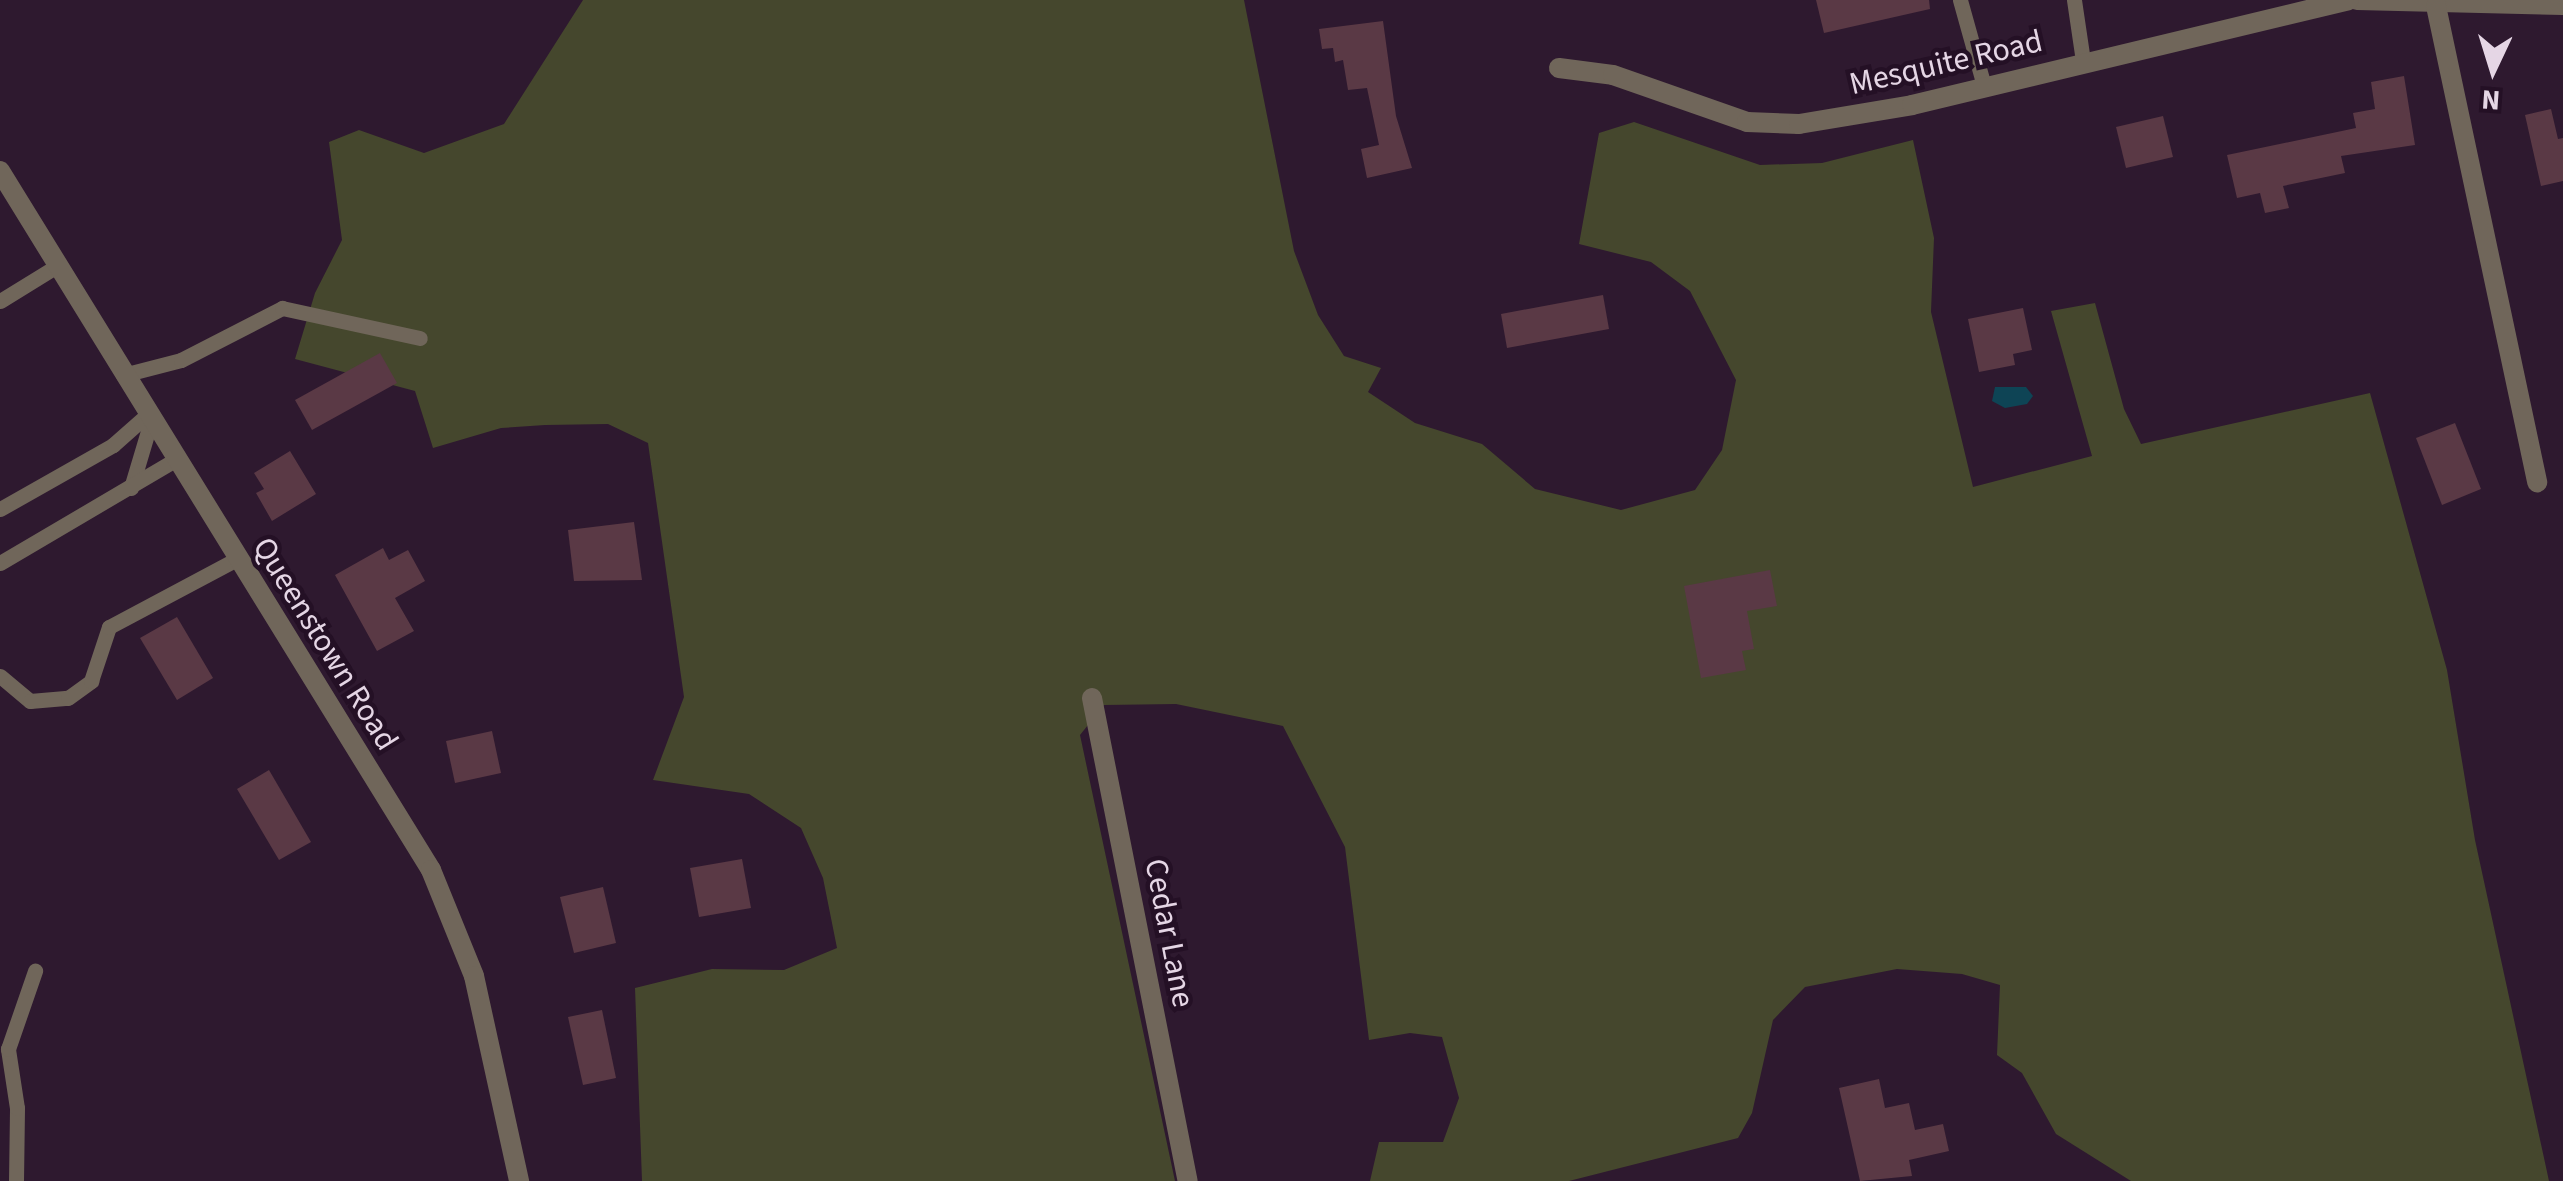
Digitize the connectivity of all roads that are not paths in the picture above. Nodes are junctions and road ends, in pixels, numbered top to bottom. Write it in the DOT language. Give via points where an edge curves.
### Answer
graph roads {
  1 [pos="1960,0"];
  2 [pos="2074,0"];
  3 [pos="2349,0"];
  4 [pos="2357,0"];
  5 [pos="2563,5"];
  6 [pos="2436,6"];
  7 [pos="2084,61"];
  8 [pos="1559,68"];
  9 [pos="1984,86"];
  10 [pos="0,172"];
  11 [pos="56,266"];
  12 [pos="0,300"];
  13 [pos="420,338"];
  14 [pos="123,375"];
  15 [pos="149,418"];
  16 [pos="175,460"];
  17 [pos="2538,482"];
  18 [pos="131,488"];
  19 [pos="0,509"];
  20 [pos="237,559"];
  21 [pos="0,563"];
  22 [pos="0,676"];
  23 [pos="1092,698"];
  24 [pos="35,972"];
  25 [pos="16,1181"];
  26 [pos="519,1181"];
  27 [pos="1188,1181"];
  1 -- 9 [label="lane"];
  2 -- 7 [label="lane"];
  3 -- 7 [label="street, Mesquite Road"];
  4 -- 6 [label="street"];
  5 -- 6 [label="street"];
  6 -- 17 [label="street"];
  7 -- 9 [label="street, Mesquite Road"];
  8 -- 9 [label="street, Mesquite Road" via="1613,75 1747,122 1799,124"];
  10 -- 11 [label="street, Queenstown Road"];
  11 -- 12 [label="lane"];
  11 -- 14 [label="street, Queenstown Road"];
  13 -- 14 [label="lane" via="282,308 181,360"];
  14 -- 15 [label="street, Queenstown Road"];
  15 -- 16 [label="street, Queenstown Road"];
  15 -- 18 [label="lane"];
  15 -- 19 [label="lane"];
  16 -- 18 [label="lane"];
  16 -- 20 [label="street, Queenstown Road"];
  18 -- 21 [label="lane"];
  20 -- 22 [label="lane" via="109,626 91,681 68,698 30,701"];
  20 -- 26 [label="street, Queenstown Road" via="454,917 487,1023"];
  23 -- 27 [label="street, Cedar Lane"];
  24 -- 25 [label="lane" via="8,1049"];
}
